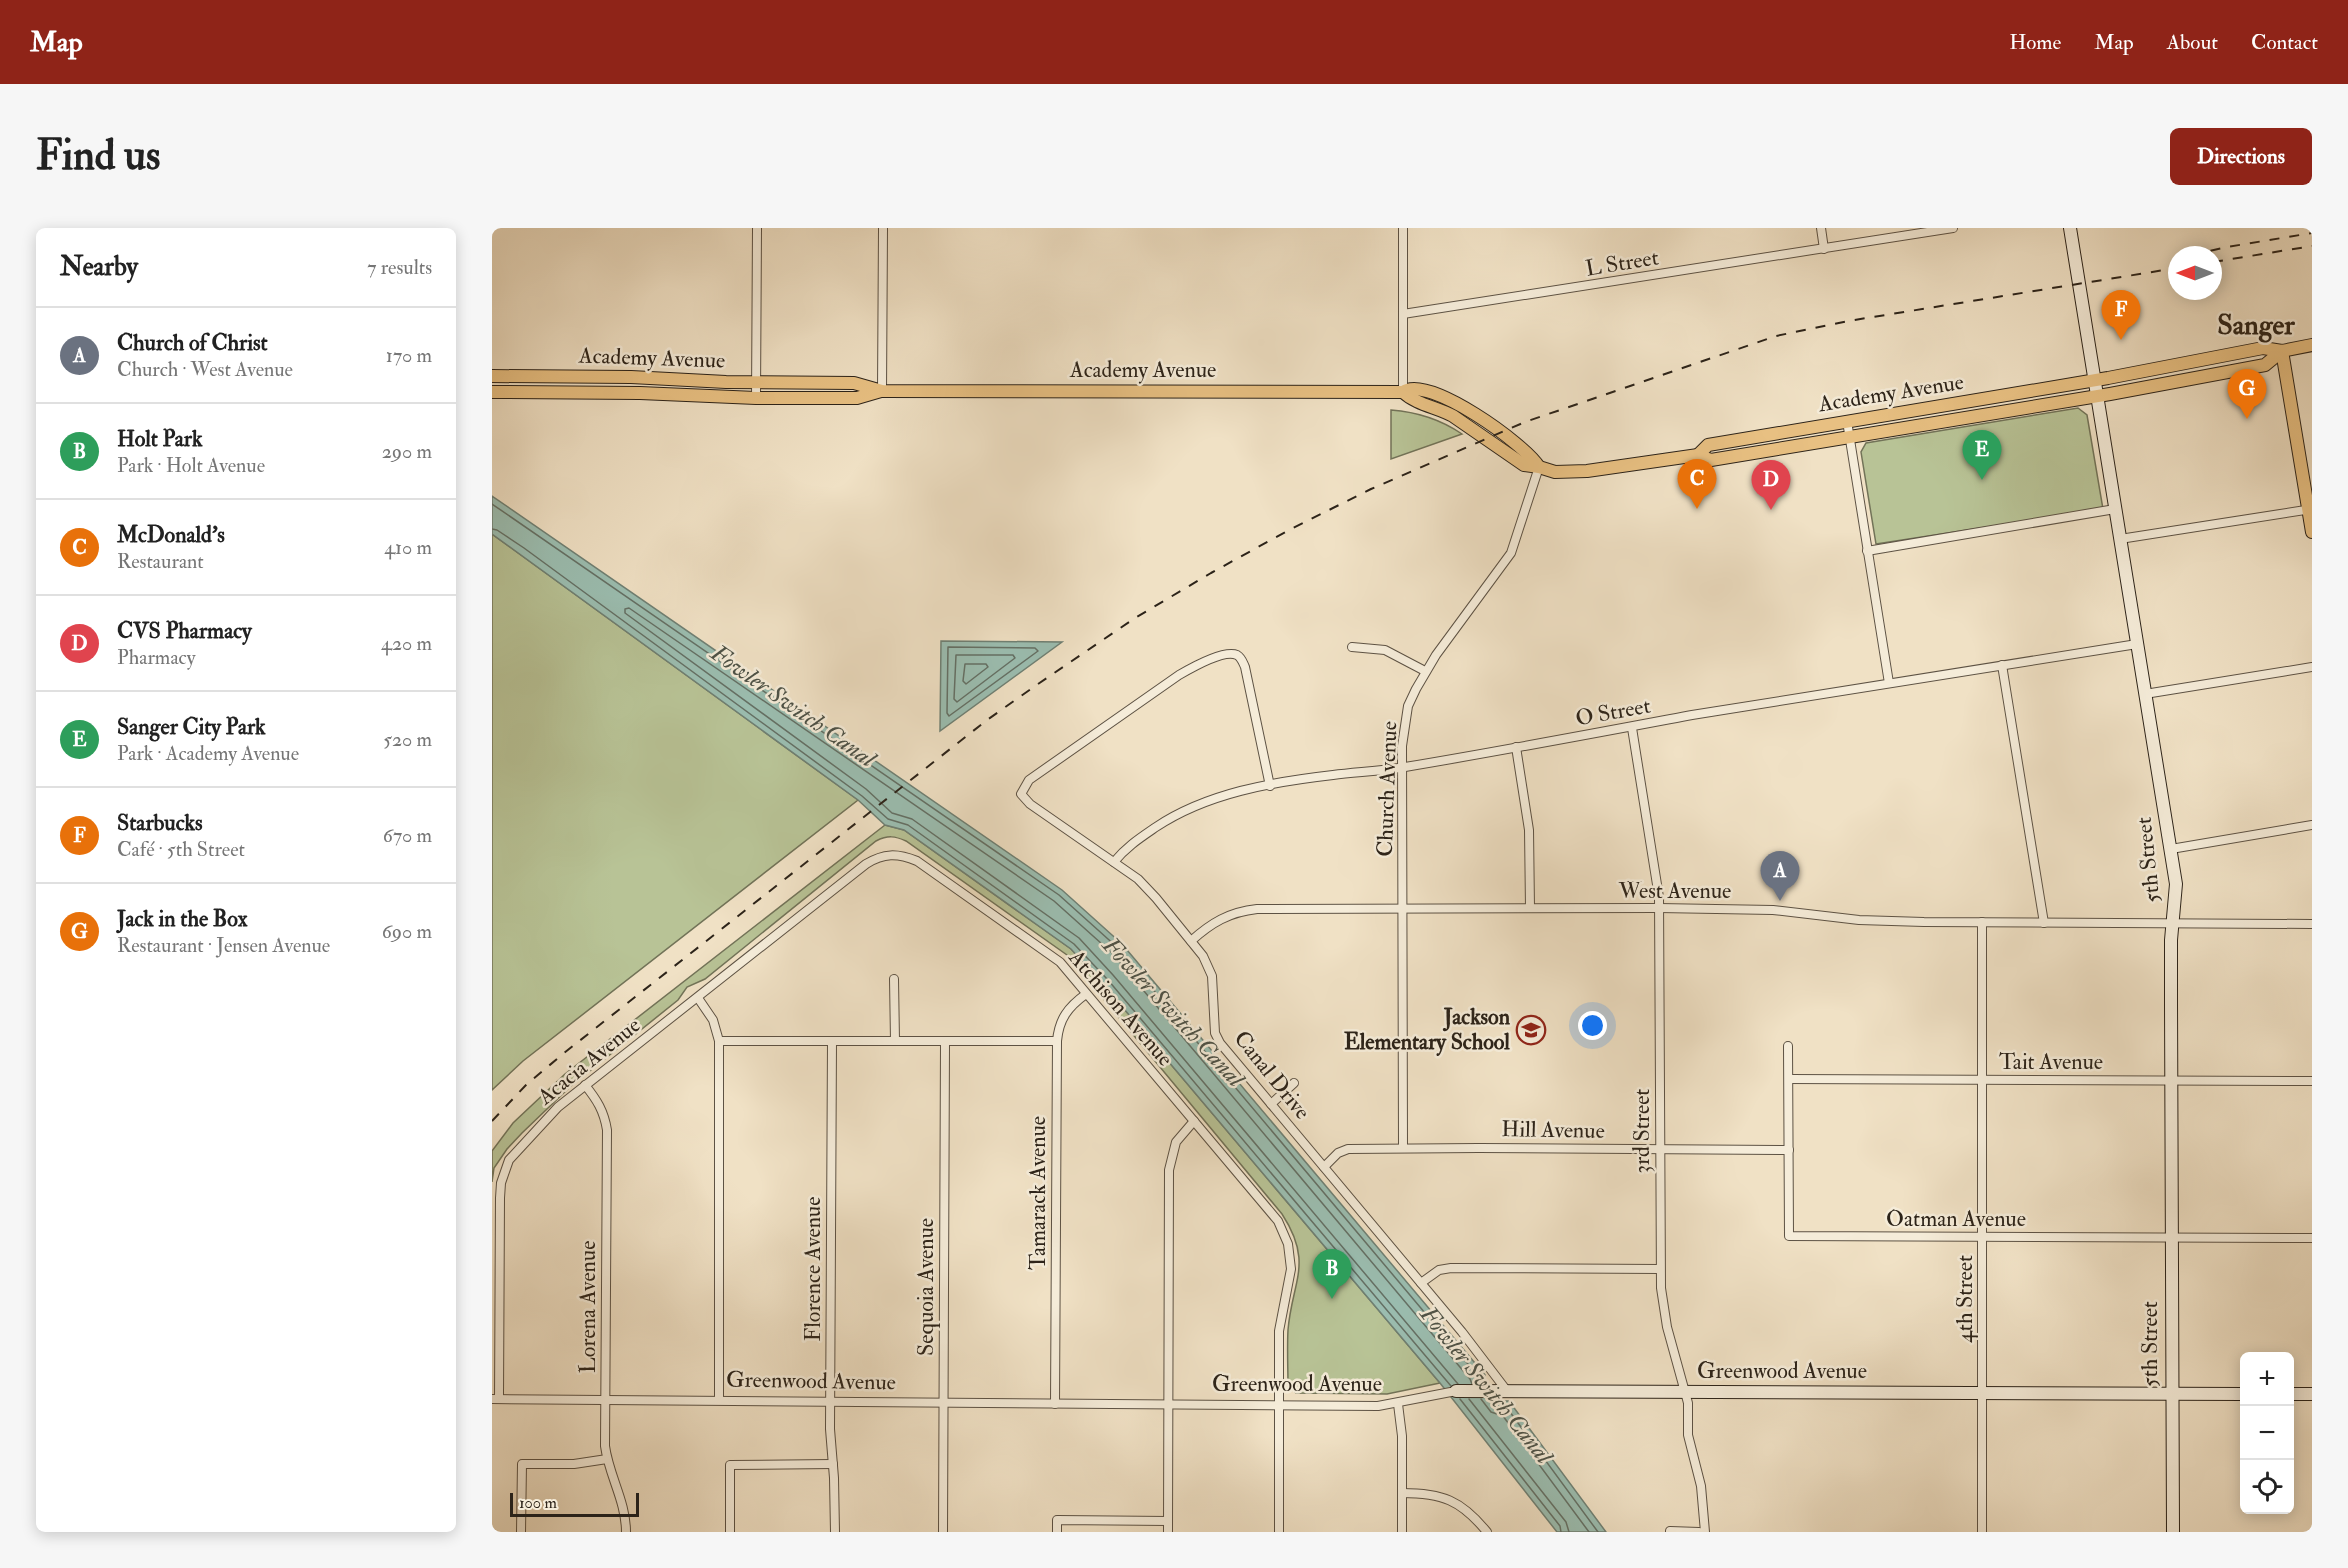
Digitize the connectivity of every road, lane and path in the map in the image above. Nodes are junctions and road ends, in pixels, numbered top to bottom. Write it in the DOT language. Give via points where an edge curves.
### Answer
graph roads {
  1 [pos="757,228"];
  2 [pos="883,228"];
  3 [pos="1403,228"];
  4 [pos="1821,228"];
  5 [pos="1953,228"];
  6 [pos="2070,228"];
  7 [pos="1824,249"];
  8 [pos="1403,314"];
  9 [pos="2312,345"];
  10 [pos="2282,351"];
  11 [pos="492,376"];
  12 [pos="621,377"];
  13 [pos="2095,380"];
  14 [pos="755,382"];
  15 [pos="882,391"];
  16 [pos="492,392"];
  17 [pos="546,392"];
  18 [pos="1403,392"];
  19 [pos="2006,395"];
  20 [pos="2097,396"];
  21 [pos="756,398"];
  22 [pos="1961,419"];
  23 [pos="1847,421"];
  24 [pos="1849,436"];
  25 [pos="1698,455"];
  26 [pos="1539,467"];
  27 [pos="2115,509"];
  28 [pos="2310,509"];
  29 [pos="2312,532"];
  30 [pos="2120,539"];
  31 [pos="1867,551"];
  32 [pos="2137,644"];
  33 [pos="1352,647"];
  34 [pos="2002,665"];
  35 [pos="2312,667"];
  36 [pos="1425,671"];
  37 [pos="1889,683"];
  38 [pos="2145,694"];
  39 [pos="1632,728"];
  40 [pos="1516,747"];
  41 [pos="1402,768"];
  42 [pos="1270,786"];
  43 [pos="2312,825"];
  44 [pos="2171,849"];
  45 [pos="891,854"];
  46 [pos="1114,862"];
  47 [pos="1402,908"];
  48 [pos="1530,908"];
  49 [pos="1659,908"];
  50 [pos="1982,922"];
  51 [pos="2044,923"];
  52 [pos="2173,924"];
  53 [pos="2312,924"];
  54 [pos="1191,941"];
  55 [pos="894,979"];
  56 [pos="1086,994"];
  57 [pos="698,998"];
  58 [pos="719,1041"];
  59 [pos="895,1041"];
  60 [pos="1057,1041"];
  61 [pos="832,1042"];
  62 [pos="945,1043"];
  63 [pos="1788,1046"];
  64 [pos="1790,1078"];
  65 [pos="1983,1079"];
  66 [pos="2171,1080"];
  67 [pos="2312,1081"];
  68 [pos="1294,1083"];
  69 [pos="585,1085"];
  70 [pos="1271,1104"];
  71 [pos="1194,1121"];
  72 [pos="1403,1148"];
  73 [pos="1660,1150"];
  74 [pos="1789,1150"];
  75 [pos="1324,1167"];
  76 [pos="1983,1237"];
  77 [pos="2171,1238"];
  78 [pos="2312,1238"];
  79 [pos="1660,1269"];
  80 [pos="1421,1283"];
  81 [pos="1456,1391"];
  82 [pos="1507,1391"];
  83 [pos="1685,1391"];
  84 [pos="1983,1393"];
  85 [pos="2171,1393"];
  86 [pos="2240,1394"];
  87 [pos="2294,1394"];
  88 [pos="2312,1394"];
  89 [pos="496,1399"];
  90 [pos="606,1399"];
  91 [pos="718,1400"];
  92 [pos="830,1401"];
  93 [pos="943,1404"];
  94 [pos="1055,1404"];
  95 [pos="1398,1404"];
  96 [pos="1168,1405"];
  97 [pos="1280,1406"];
  98 [pos="607,1459"];
  99 [pos="833,1464"];
  100 [pos="1402,1493"];
  101 [pos="1168,1521"];
  102 [pos="1670,1531"];
  103 [pos="521,1532"];
  104 [pos="626,1532"];
  105 [pos="730,1532"];
  106 [pos="835,1532"];
  107 [pos="943,1532"];
  108 [pos="1057,1532"];
  109 [pos="1168,1532"];
  110 [pos="1279,1532"];
  111 [pos="1402,1532"];
  112 [pos="1487,1532"];
  113 [pos="1699,1532"];
  114 [pos="1705,1532"];
  115 [pos="1982,1532"];
  116 [pos="2173,1532"];
  1 -- 14 [label="street"];
  2 -- 15 [label="street"];
  3 -- 8 [label="street"];
  4 -- 7 [label="street"];
  5 -- 7 [label="street, L Street"];
  6 -- 13 [label="street, 5th Street"];
  7 -- 8 [label="street, L Street"];
  8 -- 18 [label="street"];
  9 -- 10 [label="main road"];
  10 -- 13 [label="main road, Academy Avenue" via="2263,348"];
  10 -- 20 [label="main road, Academy Avenue" via="2265,365"];
  10 -- 28 [label="main road"];
  11 -- 12 [label="main road, Academy Avenue"];
  12 -- 14 [label="main road, Academy Avenue"];
  12 -- 17 [label="main road" via="603,383 552,385"];
  13 -- 19 [label="main road, Academy Avenue"];
  13 -- 20 [label="street, 5th Street"];
  14 -- 15 [label="main road, Academy Avenue" via="854,383"];
  14 -- 21 [label="street"];
  15 -- 18 [label="main road, Academy Avenue"];
  15 -- 21 [label="main road, Academy Avenue" via="857,398"];
  16 -- 17 [label="main road, Academy Avenue"];
  17 -- 21 [label="main road, Academy Avenue"];
  18 -- 26 [label="main road, Academy Avenue" via="1421,389 1458,404 1526,450"];
  19 -- 22 [label="main road" via="2001,403 1976,408"];
  19 -- 23 [label="main road, Academy Avenue"];
  20 -- 22 [label="main road, Academy Avenue"];
  20 -- 27 [label="street, 5th Street"];
  22 -- 24 [label="main road, Academy Avenue"];
  23 -- 24 [label="street"];
  23 -- 25 [label="main road, Academy Avenue" via="1708,445"];
  24 -- 25 [label="main road, Academy Avenue" via="1711,460"];
  24 -- 31 [label="street"];
  25 -- 26 [label="main road, Academy Avenue" via="1577,472 1554,472"];
  26 -- 36 [label="street, Church Avenue" via="1511,553"];
  27 -- 30 [label="street, 5th Street"];
  27 -- 31 [label="street"];
  28 -- 29 [label="main road"];
  28 -- 30 [label="street"];
  30 -- 32 [label="street, 5th Street"];
  31 -- 37 [label="street"];
  32 -- 34 [label="street, O Street"];
  32 -- 38 [label="street, 5th Street"];
  33 -- 36 [label="street" via="1385,650"];
  34 -- 37 [label="street, O Street"];
  34 -- 51 [label="street"];
  35 -- 38 [label="street"];
  36 -- 41 [label="street, Church Avenue" via="1408,706"];
  37 -- 39 [label="street, O Street"];
  38 -- 44 [label="street, 5th Street"];
  39 -- 40 [label="street, O Street"];
  39 -- 49 [label="street, 3rd Street"];
  40 -- 41 [label="street, O Street"];
  40 -- 48 [label="street" via="1529,830"];
  41 -- 42 [label="street, O Street" via="1313,777"];
  41 -- 47 [label="street, Church Avenue"];
  42 -- 46 [label="street, O Street" via="1213,798 1182,810 1131,844"];
  42 -- 46 [label="street, Canal Drive" via="1241,659 1230,654 1202,663 1029,780 1021,794"];
  43 -- 44 [label="street"];
  44 -- 52 [label="street, 5th Street" via="2176,884"];
  45 -- 56 [label="street, Atchison Avenue" via="917,861 1045,950"];
  45 -- 57 [label="street, Acacia Avenue" via="866,864"];
  46 -- 54 [label="street, Canal Drive" via="1148,889"];
  47 -- 48 [label="street, West Avenue"];
  47 -- 54 [label="street, West Avenue" via="1240,910 1210,924"];
  47 -- 72 [label="street, Church Avenue"];
  48 -- 49 [label="street, West Avenue"];
  49 -- 50 [label="street, West Avenue" via="1773,910 1859,920"];
  49 -- 73 [label="street, 3rd Street"];
  50 -- 51 [label="street, West Avenue"];
  50 -- 65 [label="street, 4th Street"];
  51 -- 52 [label="street, West Avenue"];
  52 -- 53 [label="street, West Avenue"];
  52 -- 66 [label="street, 5th Street"];
  54 -- 70 [label="street, Canal Drive" via="1212,976 1215,1032 1220,1043"];
  55 -- 59 [label="street"];
  56 -- 60 [label="street, Tamarack Avenue" via="1063,1015"];
  56 -- 71 [label="street, Atchison Avenue"];
  57 -- 58 [label="street" via="713,1020"];
  57 -- 69 [label="street, Acacia Avenue"];
  58 -- 61 [label="street"];
  58 -- 91 [label="street"];
  59 -- 61 [label="street"];
  59 -- 62 [label="street"];
  60 -- 62 [label="street"];
  60 -- 94 [label="street, Tamarack Avenue"];
  61 -- 92 [label="street, Florence Avenue"];
  62 -- 93 [label="street, Sequoia Avenue"];
  63 -- 64 [label="street, Oatman Avenue"];
  64 -- 65 [label="street, Tait Avenue"];
  64 -- 74 [label="street, Oatman Avenue"];
  65 -- 66 [label="street, Tait Avenue"];
  65 -- 76 [label="street, 4th Street"];
  66 -- 67 [label="street, Tait Avenue"];
  66 -- 77 [label="street, 5th Street"];
  68 -- 70 [label="street"];
  69 -- 89 [label="street, Acacia Avenue" via="516,1150 501,1184"];
  69 -- 90 [label="street, Lorena Avenue" via="598,1102 607,1130"];
  70 -- 75 [label="street, Canal Drive"];
  71 -- 96 [label="street" via="1176,1142 1169,1170"];
  71 -- 97 [label="street, Atchison Avenue" via="1284,1233 1291,1269 1279,1331"];
  72 -- 73 [label="street, Hill Avenue"];
  72 -- 75 [label="street, Hill Avenue" via="1343,1150"];
  73 -- 74 [label="street, Hill Avenue"];
  73 -- 79 [label="street, 3rd Street"];
  74 -- 76 [label="street, Oatman Avenue" via="1789,1236"];
  75 -- 80 [label="street, Canal Drive"];
  76 -- 77 [label="street, Oatman Avenue"];
  76 -- 84 [label="street, 4th Street"];
  77 -- 78 [label="street, Oatman Avenue"];
  77 -- 85 [label="street, 5th Street"];
  79 -- 80 [label="street" via="1451,1268 1439,1270"];
  79 -- 83 [label="street, 3rd Street" via="1663,1311"];
  80 -- 82 [label="street, Canal Drive"];
  81 -- 82 [label="street, Greenwood Avenue"];
  81 -- 95 [label="street, Greenwood Avenue"];
  82 -- 83 [label="street, Greenwood Avenue"];
  83 -- 84 [label="street, Greenwood Avenue"];
  83 -- 114 [label="street, 3rd Street"];
  84 -- 85 [label="street, Greenwood Avenue"];
  84 -- 115 [label="street, 4th Street"];
  85 -- 86 [label="street, Greenwood Avenue"];
  85 -- 116 [label="street, 5th Street"];
  87 -- 88 [label="street"];
  89 -- 90 [label="street, Greenwood Avenue"];
  90 -- 91 [label="street, Greenwood Avenue"];
  90 -- 98 [label="street, Lorena Avenue"];
  91 -- 92 [label="street, Greenwood Avenue"];
  92 -- 93 [label="street, Greenwood Avenue"];
  92 -- 99 [label="street, Florence Avenue"];
  93 -- 94 [label="street, Greenwood Avenue"];
  93 -- 107 [label="street, Sequoia Avenue"];
  94 -- 96 [label="street, Greenwood Avenue"];
  95 -- 97 [label="street, Greenwood Avenue"];
  95 -- 100 [label="street"];
  96 -- 97 [label="street, Greenwood Avenue"];
  96 -- 101 [label="street"];
  97 -- 110 [label="street"];
  98 -- 103 [label="street" via="574,1464 522,1464"];
  98 -- 104 [label="street, Lorena Avenue" via="624,1509"];
  99 -- 105 [label="street" via="730,1465"];
  99 -- 106 [label="street, Florence Avenue"];
  100 -- 111 [label="street"];
  100 -- 112 [label="street" via="1430,1494 1457,1503"];
  101 -- 108 [label="street" via="1057,1520"];
  101 -- 109 [label="street"];
  102 -- 113 [label="street"];
}
